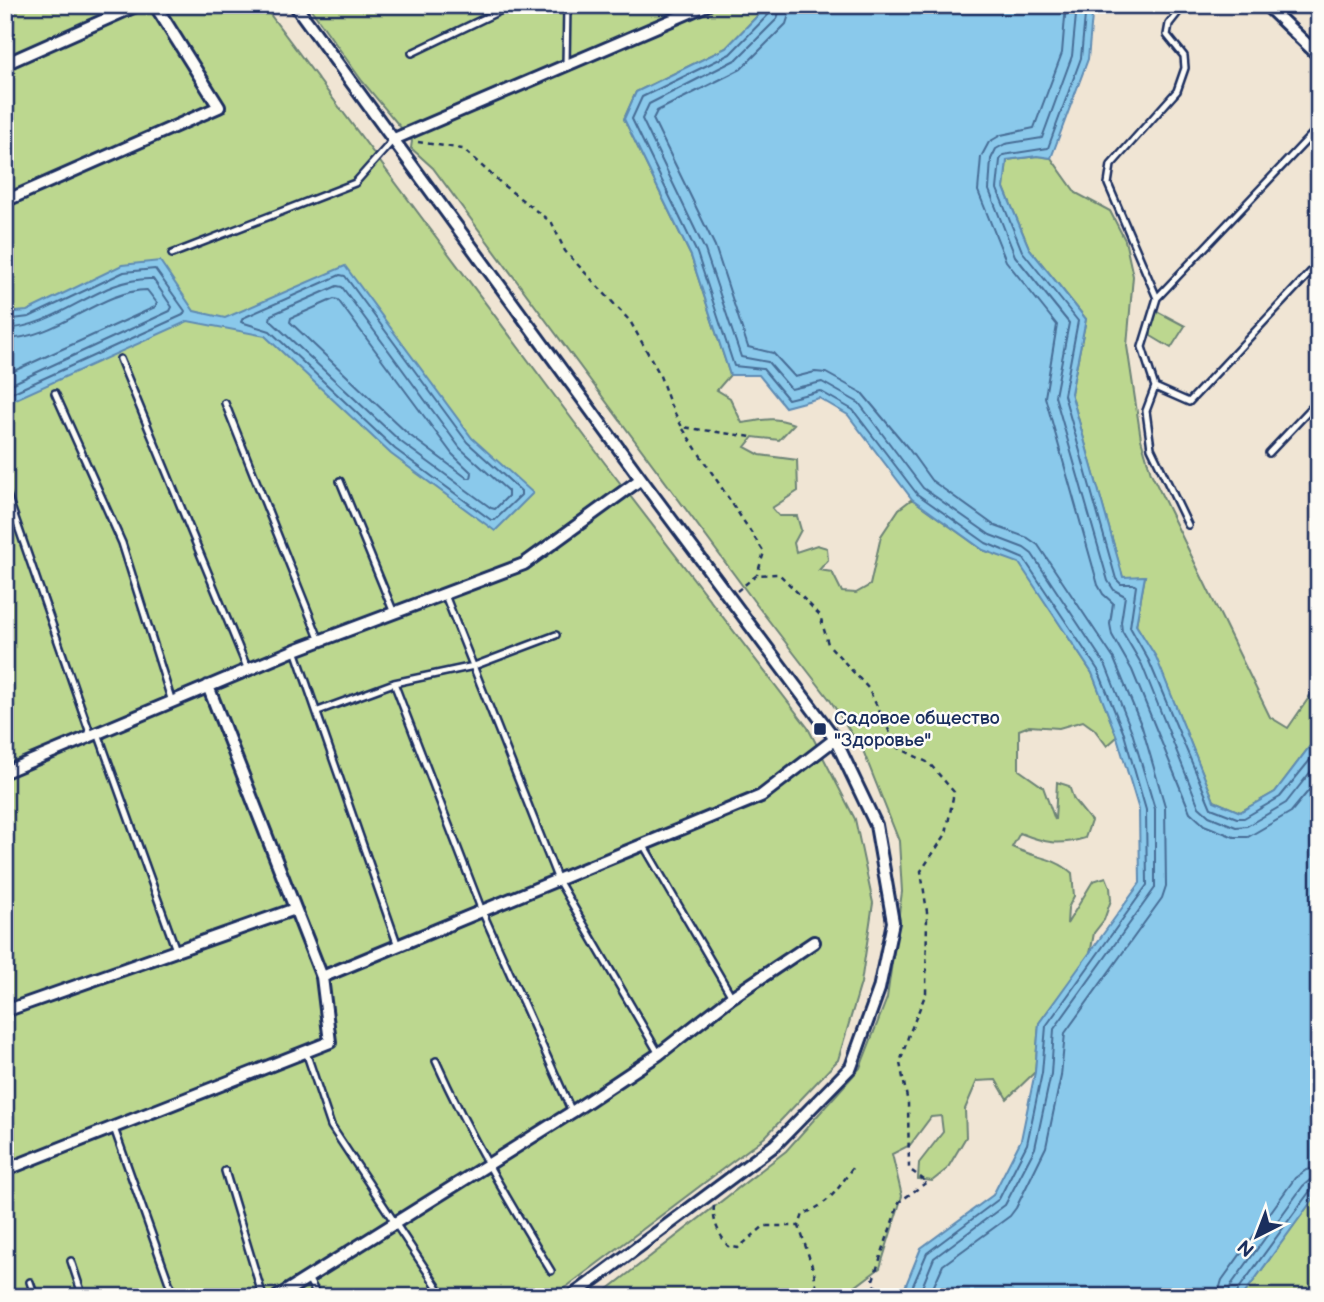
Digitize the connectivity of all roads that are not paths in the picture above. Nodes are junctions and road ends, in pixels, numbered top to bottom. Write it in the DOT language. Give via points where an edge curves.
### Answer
graph roads {
  1 [pos="138,5"];
  2 [pos="155,5"];
  3 [pos="295,5"];
  4 [pos="512,5"];
  5 [pos="567,5"];
  6 [pos="707,5"];
  7 [pos="1184,5"];
  8 [pos="1266,5"];
  9 [pos="412,53"];
  10 [pos="1319,56"];
  11 [pos="5,64"];
  12 [pos="566,66"];
  13 [pos="1319,127"];
  14 [pos="394,139"];
  15 [pos="5,201"];
  16 [pos="172,254"];
  17 [pos="1319,263"];
  18 [pos="1157,298"];
  19 [pos="120,359"];
  20 [pos="1155,387"];
  21 [pos="55,393"];
  22 [pos="1319,400"];
  23 [pos="225,403"];
  24 [pos="1269,453"];
  25 [pos="641,479"];
  26 [pos="340,481"];
  27 [pos="5,489"];
  28 [pos="1188,525"];
  29 [pos="444,594"];
  30 [pos="394,613"];
  31 [pos="556,635"];
  32 [pos="320,641"];
  33 [pos="295,650"];
  34 [pos="474,666"];
  35 [pos="248,670"];
  36 [pos="394,683"];
  37 [pos="208,686"];
  38 [pos="172,702"];
  39 [pos="318,711"];
  40 [pos="94,734"];
  41 [pos="835,738"];
  42 [pos="5,772"];
  43 [pos="643,845"];
  44 [pos="558,880"];
  45 [pos="295,909"];
  46 [pos="482,911"];
  47 [pos="814,942"];
  48 [pos="398,946"];
  49 [pos="176,950"];
  50 [pos="322,977"];
  51 [pos="733,997"];
  52 [pos="5,1011"];
  53 [pos="306,1052"];
  54 [pos="659,1054"];
  55 [pos="436,1061"];
  56 [pos="572,1112"];
  57 [pos="113,1127"];
  58 [pos="487,1165"];
  59 [pos="5,1170"];
  60 [pos="225,1171"];
  61 [pos="396,1223"];
  62 [pos="71,1261"];
  63 [pos="551,1271"];
  64 [pos="308,1278"];
  65 [pos="30,1282"];
  66 [pos="442,1294"];
  67 [pos="35,1297"];
  68 [pos="83,1297"];
  69 [pos="174,1297"];
  70 [pos="264,1297"];
  71 [pos="276,1297"];
  72 [pos="318,1297"];
  73 [pos="571,1297"];
  1 -- 11 [label="street"];
  2 -- 15 [label="street" via="219,107"];
  3 -- 14 [label="street"];
  4 -- 9 [label="lane"];
  5 -- 12 [label="lane"];
  6 -- 12 [label="street"];
  7 -- 18 [label="lane" via="1169,24 1167,35 1184,56 1177,91 1111,165 1108,184"];
  8 -- 10 [label="street"];
  12 -- 14 [label="street"];
  13 -- 18 [label="lane"];
  14 -- 16 [label="lane" via="355,183"];
  14 -- 25 [label="street"];
  17 -- 20 [label="lane" via="1189,402"];
  18 -- 20 [label="lane" via="1142,347"];
  19 -- 35 [label="lane"];
  20 -- 28 [label="lane" via="1146,411 1151,448"];
  21 -- 38 [label="lane" via="122,543"];
  22 -- 24 [label="lane"];
  23 -- 32 [label="lane"];
  25 -- 29 [label="street" via="524,564"];
  25 -- 41 [label="street"];
  26 -- 30 [label="lane"];
  27 -- 40 [label="lane"];
  29 -- 30 [label="street"];
  29 -- 34 [label="lane"];
  30 -- 32 [label="street"];
  31 -- 34 [label="lane"];
  32 -- 33 [label="street"];
  33 -- 35 [label="street"];
  33 -- 39 [label="lane"];
  34 -- 36 [label="lane"];
  34 -- 44 [label="lane"];
  35 -- 37 [label="street"];
  36 -- 39 [label="lane"];
  36 -- 46 [label="lane"];
  37 -- 38 [label="street"];
  37 -- 45 [label="street"];
  38 -- 40 [label="street"];
  39 -- 48 [label="lane"];
  40 -- 42 [label="street"];
  40 -- 49 [label="lane"];
  41 -- 43 [label="street" via="761,796"];
  41 -- 73 [label="street" via="876,825 892,922 879,989 851,1067 775,1145"];
  43 -- 44 [label="street"];
  43 -- 51 [label="lane"];
  44 -- 46 [label="street"];
  44 -- 54 [label="lane"];
  45 -- 49 [label="street"];
  45 -- 50 [label="street"];
  46 -- 48 [label="street"];
  46 -- 56 [label="lane"];
  47 -- 51 [label="street"];
  48 -- 50 [label="street"];
  49 -- 52 [label="street"];
  50 -- 53 [label="street" via="330,1042"];
  51 -- 54 [label="street"];
  53 -- 57 [label="street"];
  53 -- 61 [label="lane" via="331,1126"];
  54 -- 56 [label="street"];
  55 -- 58 [label="lane"];
  56 -- 58 [label="street"];
  57 -- 59 [label="street"];
  57 -- 69 [label="lane"];
  58 -- 61 [label="street"];
  58 -- 63 [label="lane"];
  60 -- 70 [label="lane"];
  61 -- 64 [label="street"];
  61 -- 66 [label="lane"];
  62 -- 68 [label="lane"];
  64 -- 71 [label="street"];
  64 -- 72 [label="lane"];
  65 -- 67 [label="lane"];
}
